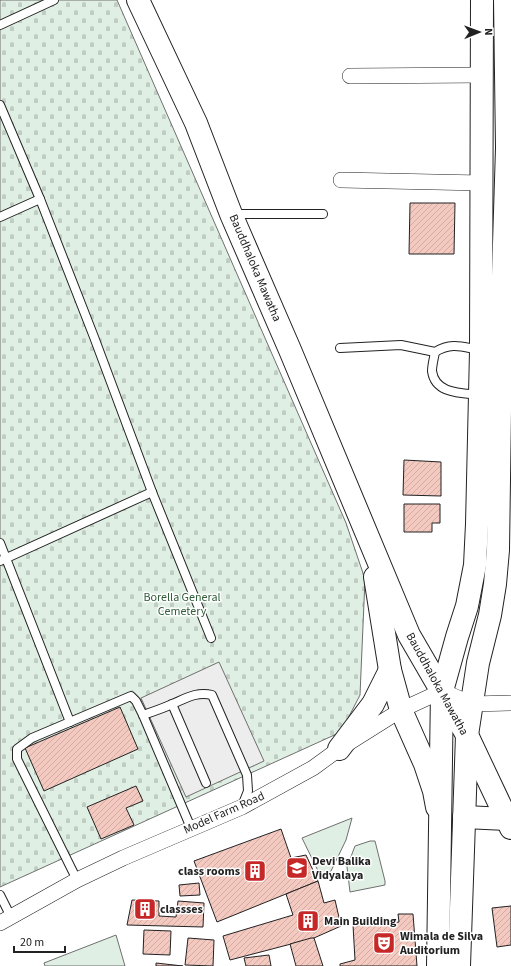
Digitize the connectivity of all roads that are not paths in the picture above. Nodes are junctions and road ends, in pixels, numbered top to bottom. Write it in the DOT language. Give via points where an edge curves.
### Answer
graph roads {
  1 [pos="54,0"];
  2 [pos="138,0"];
  3 [pos="482,0"];
  4 [pos="505,0"];
  5 [pos="0,25"];
  6 [pos="350,76"];
  7 [pos="483,76"];
  8 [pos="0,105"];
  9 [pos="341,180"];
  10 [pos="481,183"];
  11 [pos="40,199"];
  12 [pos="232,214"];
  13 [pos="323,214"];
  14 [pos="0,217"];
  15 [pos="506,340"];
  16 [pos="340,348"];
  17 [pos="481,350"];
  18 [pos="435,352"];
  19 [pos="480,396"];
  20 [pos="505,470"];
  21 [pos="152,492"];
  22 [pos="505,515"];
  23 [pos="368,538"];
  24 [pos="0,543"];
  25 [pos="3,559"];
  26 [pos="211,638"];
  27 [pos="390,670"];
  28 [pos="442,691"];
  29 [pos="511,703"];
  30 [pos="172,704"];
  31 [pos="472,704"];
  32 [pos="401,710"];
  33 [pos="143,715"];
  34 [pos="70,722"];
  35 [pos="467,735"];
  36 [pos="339,749"];
  37 [pos="206,784"];
  38 [pos="242,807"];
  39 [pos="464,817"];
  40 [pos="439,818"];
  41 [pos="509,823"];
  42 [pos="191,828"];
  43 [pos="77,880"];
  44 [pos="0,895"];
  45 [pos="5,920"];
  46 [pos="438,966"];
  47 [pos="459,966"];
  1 -- 5 [label="lane"];
  2 -- 12 [label="main road, Bauddhaloka Mawatha" via="196,123"];
  3 -- 7 [label="main road"];
  4 -- 15 [label="main road"];
  6 -- 7 [label="street"];
  7 -- 10 [label="main road"];
  8 -- 11 [label="lane"];
  9 -- 10 [label="street"];
  10 -- 17 [label="main road"];
  11 -- 14 [label="lane"];
  11 -- 21 [label="lane"];
  12 -- 13 [label="lane"];
  12 -- 23 [label="main road, Bauddhaloka Mawatha"];
  15 -- 20 [label="main road"];
  16 -- 18 [label="lane" via="401,345"];
  17 -- 18 [label="lane" via="454,345"];
  17 -- 19 [label="main road"];
  18 -- 19 [label="lane" via="432,370 435,380 442,388"];
  19 -- 28 [label="main road" via="475,565 467,606"];
  20 -- 22 [label="main road"];
  21 -- 25 [label="lane"];
  21 -- 26 [label="lane"];
  22 -- 31 [label="main road" via="490,615 478,663"];
  23 -- 27 [label="main road, Bauddhaloka Mawatha"];
  23 -- 28 [label="main road, Bauddhaloka Mawatha" via="409,635"];
  24 -- 25 [label="lane"];
  25 -- 34 [label="lane"];
  27 -- 32 [label="main road, Bauddhaloka Mawatha"];
  27 -- 36 [label="main road" via="373,704"];
  28 -- 31 [label="street"];
  28 -- 32 [label="street, Model Farm Road"];
  28 -- 35 [label="main road, Bauddhaloka Mawatha"];
  28 -- 40 [label="main road"];
  29 -- 31 [label="street"];
  30 -- 33 [label="lane"];
  30 -- 37 [label="lane"];
  30 -- 38 [label="lane" via="204,693 212,695 247,775 248,791"];
  31 -- 35 [label="main road"];
  32 -- 36 [label="street, Model Farm Road"];
  32 -- 40 [label="main road, Bauddhaloka Mawatha" via="425,764"];
  33 -- 34 [label="lane" via="131,696"];
  33 -- 42 [label="lane"];
  34 -- 43 [label="lane" via="32,738 17,749 17,759"];
  35 -- 39 [label="main road"];
  35 -- 41 [label="main road, Bauddhaloka Mawatha"];
  36 -- 38 [label="street, Model Farm Road" via="313,768"];
  38 -- 42 [label="street, Model Farm Road"];
  39 -- 41 [label="main road"];
  39 -- 47 [label="main road"];
  40 -- 46 [label="main road"];
  42 -- 43 [label="street, Model Farm Road"];
  43 -- 45 [label="street, Model Farm Road"];
  44 -- 45 [label="lane"];
}
